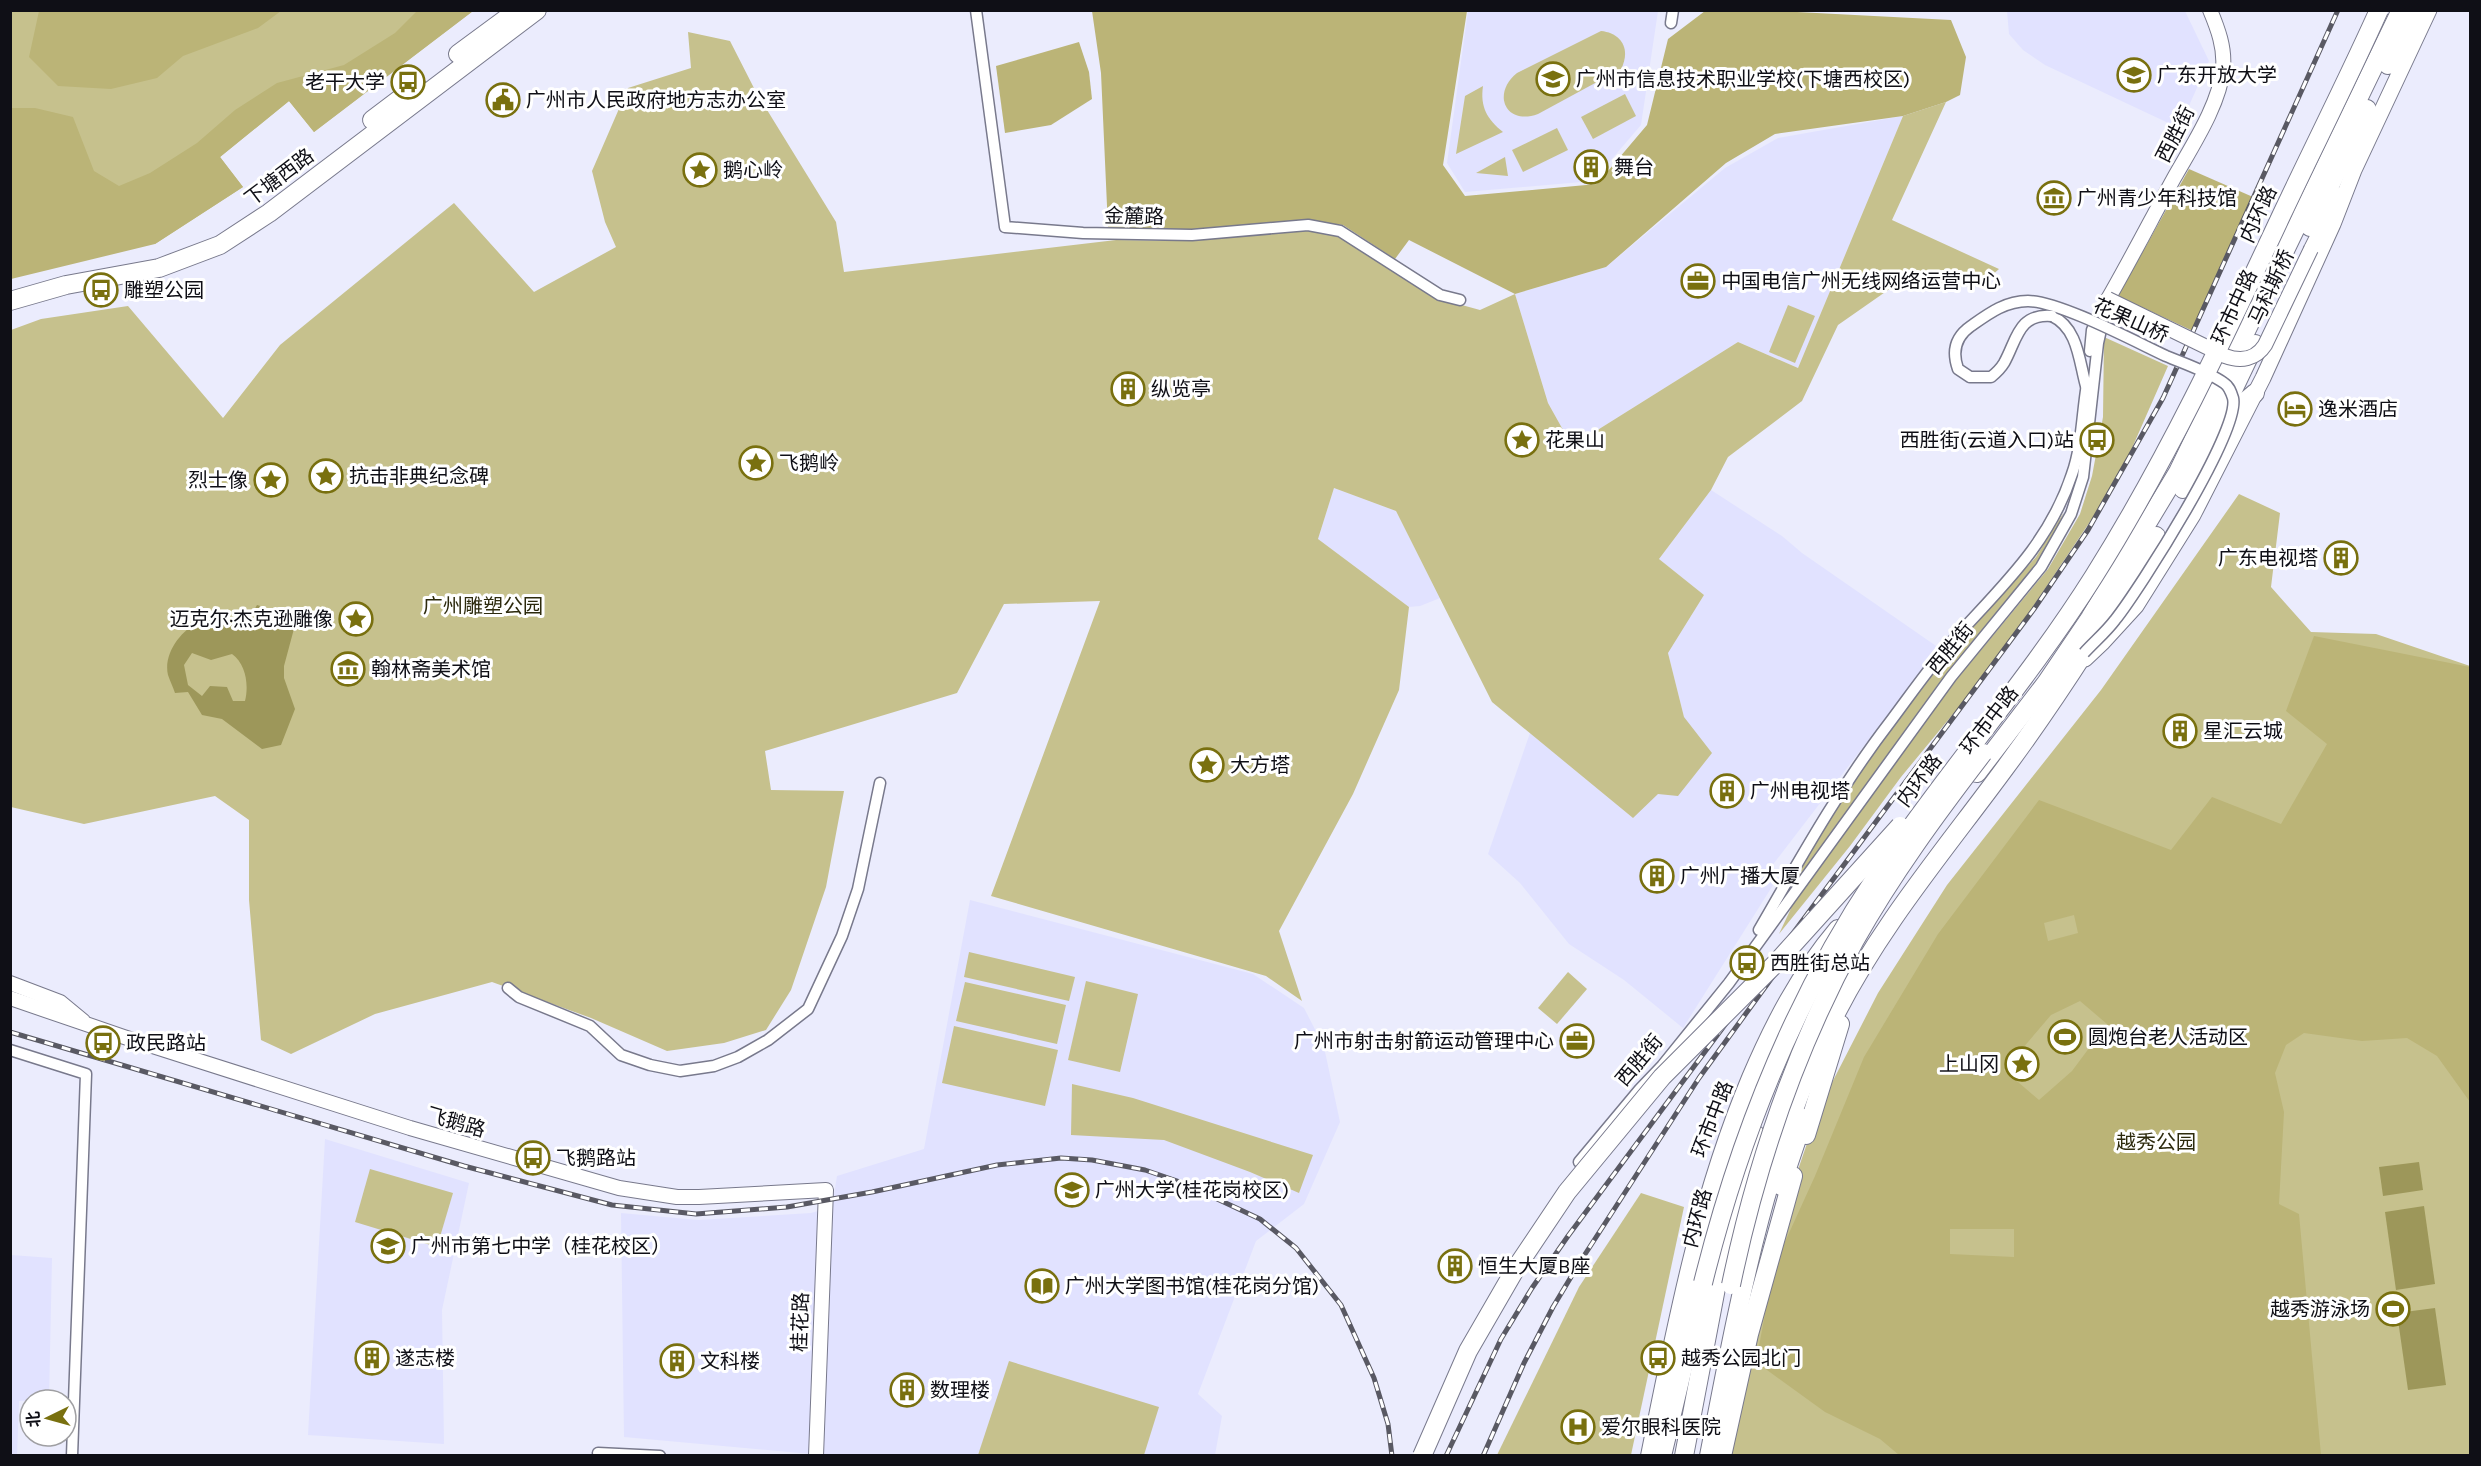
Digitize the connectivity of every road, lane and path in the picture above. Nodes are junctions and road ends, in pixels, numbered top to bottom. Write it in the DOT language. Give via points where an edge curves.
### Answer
graph roads {
  1 [pos="516,10"];
  2 [pos="537,10"];
  3 [pos="976,10"];
  4 [pos="1673,10"];
  5 [pos="2210,10"];
  6 [pos="2379,10"];
  7 [pos="2385,10"];
  8 [pos="2390,10"];
  9 [pos="2401,10"];
  10 [pos="2416,10"];
  11 [pos="2429,10"];
  12 [pos="1671,23"];
  13 [pos="2381,53"];
  14 [pos="2360,63"];
  15 [pos="2354,170"];
  16 [pos="10,288"];
  17 [pos="2108,299"];
  18 [pos="1460,300"];
  19 [pos="10,301"];
  20 [pos="2086,386"];
  21 [pos="2255,393"];
  22 [pos="2216,426"];
  23 [pos="2084,653"];
  24 [pos="2074,669"];
  25 [pos="1979,738"];
  26 [pos="880,783"];
  27 [pos="1926,825"];
  28 [pos="1885,890"];
  29 [pos="1811,961"];
  30 [pos="1856,976"];
  31 [pos="10,983"];
  32 [pos="1729,983"];
  33 [pos="508,988"];
  34 [pos="10,998"];
  35 [pos="87,1025"];
  36 [pos="10,1050"];
  37 [pos="1580,1162"];
  38 [pos="826,1190"];
  39 [pos="1703,1283"];
  40 [pos="598,1453"];
  41 [pos="72,1455"];
  42 [pos="660,1455"];
  43 [pos="816,1455"];
  44 [pos="1422,1455"];
  45 [pos="1650,1455"];
  46 [pos="1662,1455"];
  47 [pos="1672,1455"];
  48 [pos="1684,1455"];
  49 [pos="1702,1455"];
  50 [pos="1709,1455"];
  51 [pos="1715,1455"];
  52 [pos="1722,1455"];
  1 -- 16 [label="highway, 下塘西路" via="224,229 156,257 50,276"];
  2 -- 19 [label="highway, 下塘西路" via="269,213 220,244 159,268 66,285"];
  3 -- 18 [label="street, 金麓路" via="1005,227 1192,235 1308,225 1340,231 1440,295"];
  4 -- 12 [label="street"];
  5 -- 17 [label="street, 西胜街" via="2223,54 2219,89"];
  6 -- 25 [label="highway, 内环路, bridge" via="2162,461 2065,620"];
  7 -- 14 [label="highway"];
  8 -- 49 [label="highway, 内环路, bridge" via="2225,361 2145,513 2065,640 1912,849 1856,939 1821,1007 1778,1111 1753,1190 1731,1285"];
  9 -- 13 [label="highway, 环市中路"];
  10 -- 22 [label="highway, 环市中路"];
  11 -- 15 [label="main road"];
  13 -- 14 [label="highway"];
  13 -- 27 [label="highway, 环市中路" via="2208,412 2144,531 2046,683"];
  14 -- 27 [label="highway" via="2212,376 2147,494 2052,646"];
  15 -- 17 [label="street, 马科斯桥, bridge" via="2265,345 2252,357 2225,356"];
  15 -- 21 [label="main road"];
  17 -- 20 [label="street, 西胜街" via="2092,330"];
  17 -- 32 [label="street, 西胜街" via="2098,343 2083,477 2058,538 2041,567 1951,677"];
  20 -- 23 [label="street, 花果山桥, bridge" via="2074,338 2062,321 2052,316 2030,319 2020,329 2003,365 1991,377 1970,377 1958,369 1956,342 1962,332 1996,309 2018,302 2036,302 2068,312 2201,371 2225,383 2234,400 2228,428 2173,532 2115,620"];
  20 -- 32 [label="street, 西胜街" via="2073,474 2040,542 1994,599 1953,640 1882,733 1803,853"];
  21 -- 22 [label="highway"];
  21 -- 24 [label="main road" via="2193,514 2148,588 2125,620"];
  22 -- 23 [label="highway, 环市中路" via="2141,562"];
  23 -- 24 [label="highway, 环市中路"];
  24 -- 30 [label="highway, 环市中路" via="2011,760 1914,887"];
  25 -- 39 [label="highway, 内环路, bridge" via="1876,877 1805,999 1751,1121"];
  25 -- 44 [label="highway, bridge" via="1778,961 1662,1077 1567,1192 1515,1268 1468,1351"];
  26 -- 33 [label="street" via="858,889 842,936 808,1009 738,1057 714,1066 680,1071 650,1065 621,1055 590,1026 519,998"];
  27 -- 28 [label="highway, 环市中路"];
  27 -- 29 [label="highway" via="1868,882"];
  28 -- 29 [label="highway, 环市中路" via="1852,914"];
  28 -- 48 [label="highway" via="1820,986 1794,1038 1760,1125 1720,1267"];
  29 -- 45 [label="highway, 环市中路" via="1774,1028 1718,1163 1697,1236"];
  30 -- 50 [label="highway, 环市中路" via="1810,1069 1778,1154 1744,1282"];
  30 -- 51 [label="highway" via="1784,1175 1749,1294"];
  30 -- 52 [label="highway" via="1779,1219"];
  31 -- 35 [label="street" via="60,1002"];
  32 -- 37 [label="street, 西胜街"];
  34 -- 35 [label="street, 飞鹅路"];
  35 -- 38 [label="street, 飞鹅路" via="410,1128 619,1188 699,1197"];
  36 -- 41 [label="street" via="86,1074"];
  38 -- 43 [label="street, 桂花路"];
  39 -- 46 [label="highway"];
  39 -- 47 [label="highway, 内环路"];
  40 -- 42 [label="street"];
}
